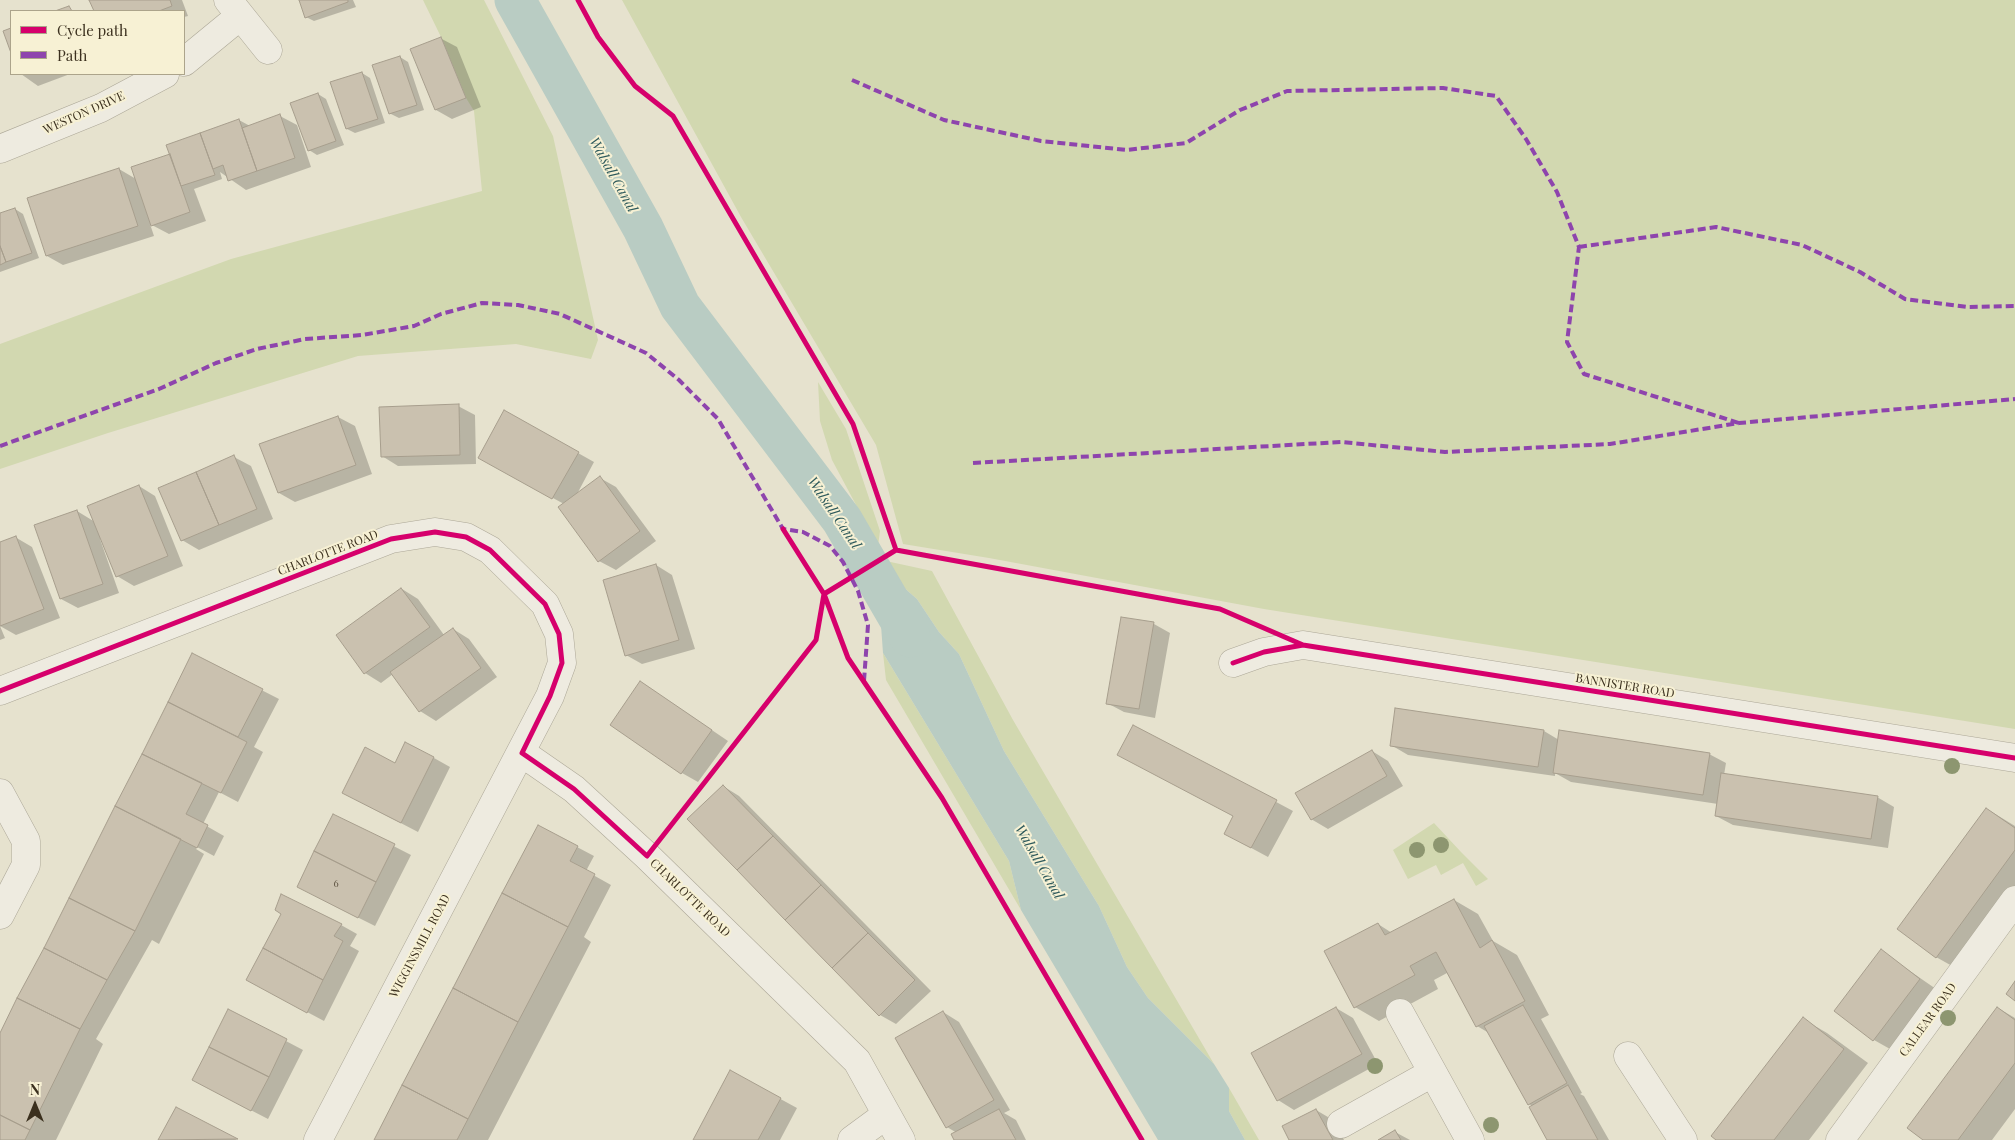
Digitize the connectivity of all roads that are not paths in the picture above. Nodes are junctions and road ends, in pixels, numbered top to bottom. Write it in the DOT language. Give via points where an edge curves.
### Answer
graph roads {
  1 [pos="234,8"];
  2 [pos="268,50"];
  3 [pos="185,61"];
  4 [pos="163,75"];
  5 [pos="0,149"];
  6 [pos="1233,663"];
  7 [pos="0,691"];
  8 [pos="522,753"];
  9 [pos="2015,758"];
  10 [pos="0,793"];
  11 [pos="2015,900"];
  12 [pos="0,915"];
  13 [pos="1400,1013"];
  14 [pos="1628,1056"];
  15 [pos="1432,1073"];
  16 [pos="886,1115"];
  17 [pos="1341,1124"];
  18 [pos="318,1140"];
  19 [pos="852,1140"];
  20 [pos="901,1140"];
  21 [pos="1470,1140"];
  22 [pos="1683,1140"];
  23 [pos="1840,1140"];
  1 -- 2 [label="street"];
  1 -- 3 [label="street"];
  4 -- 5 [label="street, WESTON DRIVE" via="101,108"];
  6 -- 9 [label="street, BANNISTER ROAD" via="1264,652 1302,645"];
  7 -- 8 [label="street, CHARLOTTE ROAD" via="391,539 435,532 466,537 490,550 545,604 559,634 562,663"];
  8 -- 16 [label="street, CHARLOTTE ROAD" via="574,789 647,856 857,1061"];
  8 -- 18 [label="street, WIGGINSMILL ROAD"];
  10 -- 12 [label="street" via="26,841 26,865"];
  11 -- 23 [label="street, CALLEAR ROAD"];
  13 -- 15 [label="street"];
  14 -- 22 [label="street"];
  15 -- 17 [label="street"];
  15 -- 21 [label="street"];
  16 -- 19 [label="street"];
  16 -- 20 [label="street, CHARLOTTE ROAD"];
}
